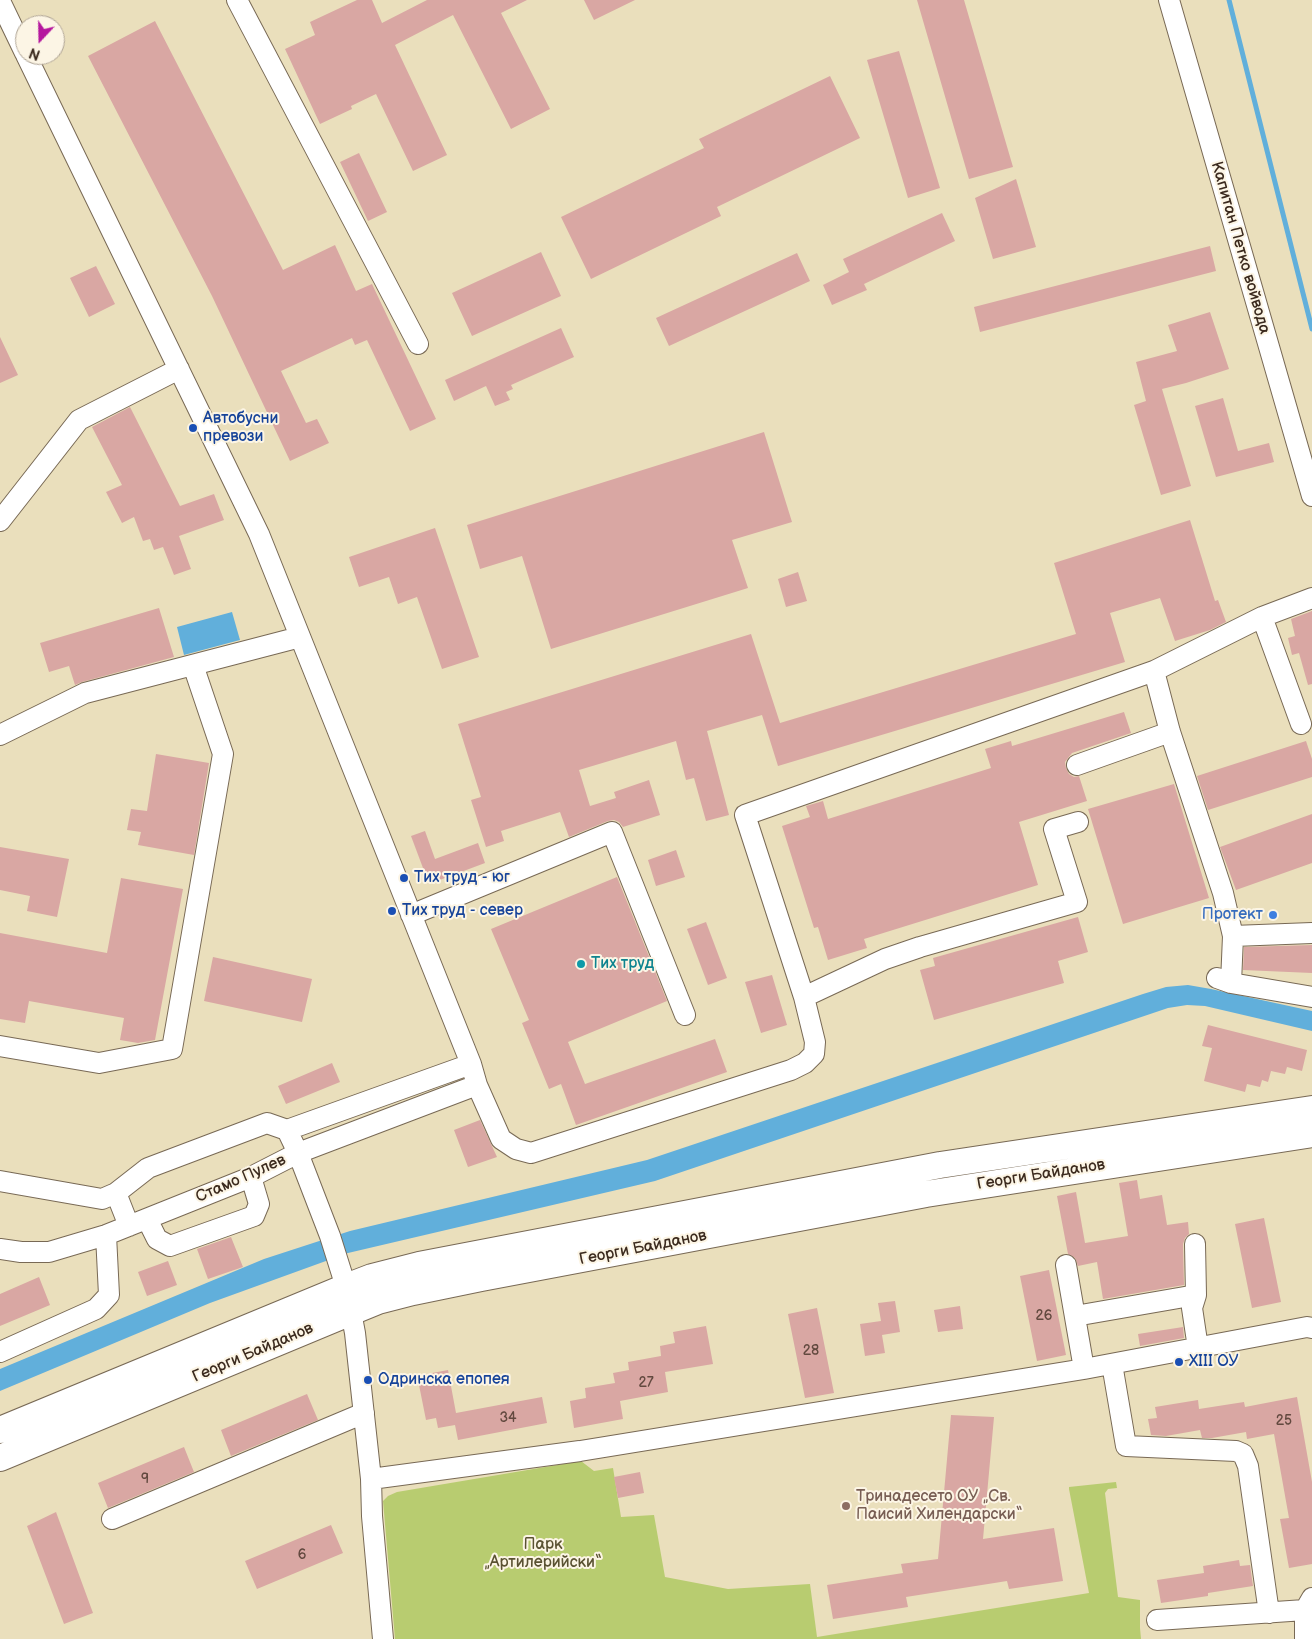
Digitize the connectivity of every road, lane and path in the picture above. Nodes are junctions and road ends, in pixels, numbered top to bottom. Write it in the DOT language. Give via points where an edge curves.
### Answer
graph roads {
  1 [pos="237,0"];
  2 [pos="1169,0"];
  3 [pos="0,1"];
  4 [pos="15,32"];
  5 [pos="31,65"];
  6 [pos="418,344"];
  7 [pos="178,369"];
  8 [pos="1312,496"];
  9 [pos="0,521"];
  10 [pos="1312,598"];
  11 [pos="1262,617"];
  12 [pos="300,637"];
  13 [pos="193,665"];
  14 [pos="1154,671"];
  15 [pos="1301,724"];
  16 [pos="1170,732"];
  17 [pos="0,735"];
  18 [pos="1077,765"];
  19 [pos="1078,822"];
  20 [pos="411,915"];
  21 [pos="1312,933"];
  22 [pos="1233,936"];
  23 [pos="804,997"];
  24 [pos="1312,997"];
  25 [pos="685,1015"];
  26 [pos="0,1046"];
  27 [pos="471,1064"];
  28 [pos="478,1085"];
  29 [pos="1312,1108"];
  30 [pos="287,1130"];
  31 [pos="1312,1134"];
  32 [pos="298,1153"];
  33 [pos="252,1177"];
  34 [pos="0,1181"];
  35 [pos="116,1193"];
  36 [pos="138,1222"];
  37 [pos="106,1235"];
  38 [pos="1195,1244"];
  39 [pos="0,1249"];
  40 [pos="1066,1265"];
  41 [pos="346,1286"];
  42 [pos="1196,1295"];
  43 [pos="351,1312"];
  44 [pos="1075,1316"];
  45 [pos="1312,1328"];
  46 [pos="1198,1348"];
  47 [pos="0,1352"];
  48 [pos="1112,1364"];
  49 [pos="1084,1370"];
  50 [pos="364,1413"];
  51 [pos="0,1430"];
  52 [pos="0,1458"];
  53 [pos="371,1479"];
  54 [pos="112,1519"];
  55 [pos="1309,1604"];
  56 [pos="1269,1613"];
  57 [pos="1157,1620"];
  58 [pos="382,1639"];
  59 [pos="1305,1639"];
  1 -- 6 [label="street"];
  2 -- 8 [label="street, Капитан Петко войвода"];
  3 -- 4 [label="street"];
  5 -- 7 [label="street"];
  7 -- 9 [label="street" via="79,420"];
  7 -- 12 [label="street" via="259,534"];
  10 -- 11 [label="street"];
  11 -- 14 [label="street"];
  11 -- 15 [label="street"];
  12 -- 13 [label="street"];
  12 -- 20 [label="street"];
  13 -- 17 [label="street" via="85,693"];
  13 -- 26 [label="street" via="223,754 172,1049 99,1063"];
  14 -- 16 [label="street"];
  14 -- 23 [label="street" via="746,815"];
  16 -- 18 [label="street"];
  16 -- 22 [label="street" via="1223,893"];
  19 -- 23 [label="street" via="1054,829 1077,902 885,959"];
  20 -- 25 [label="street" via="612,832"];
  20 -- 27 [label="street"];
  21 -- 22 [label="street"];
  22 -- 24 [label="street" via="1224,981"];
  23 -- 28 [label="street" via="815,1042 814,1054 805,1063 531,1153 516,1150 501,1139"];
  27 -- 28 [label="street"];
  27 -- 30 [label="street"];
  28 -- 32 [label="street, Стамо Пулев"];
  29 -- 41 [label="main road, Георги Байданов" via="921,1169 419,1265"];
  30 -- 32 [label="street"];
  30 -- 35 [label="street" via="267,1123 148,1168"];
  31 -- 43 [label="main road, Георги Байданов" via="916,1196 442,1286 378,1301"];
  32 -- 33 [label="street, Стамо Пулев"];
  32 -- 41 [label="street"];
  33 -- 36 [label="street, Стамо Пулев"];
  33 -- 36 [label="street" via="259,1204 254,1216 170,1246"];
  34 -- 35 [label="street" via="102,1199"];
  35 -- 36 [label="street"];
  36 -- 37 [label="street, Стамо Пулев"];
  37 -- 39 [label="street, Стамо Пулев" via="48,1252"];
  37 -- 47 [label="street" via="108,1295 96,1309"];
  38 -- 42 [label="street"];
  40 -- 44 [label="street"];
  41 -- 43 [label="street"];
  41 -- 51 [label="main road, Георги Байданов"];
  42 -- 44 [label="street"];
  42 -- 46 [label="street" via="1192,1308"];
  43 -- 50 [label="street"];
  43 -- 52 [label="main road, Георги Байданов"];
  44 -- 49 [label="street"];
  45 -- 46 [label="street"];
  46 -- 48 [label="street"];
  48 -- 49 [label="street"];
  48 -- 56 [label="street" via="1126,1446 1236,1451 1243,1454 1248,1466"];
  49 -- 53 [label="street" via="580,1451"];
  50 -- 53 [label="street"];
  50 -- 54 [label="street"];
  53 -- 58 [label="street"];
  55 -- 56 [label="street"];
  55 -- 59 [label="street"];
  56 -- 57 [label="street"];
}
